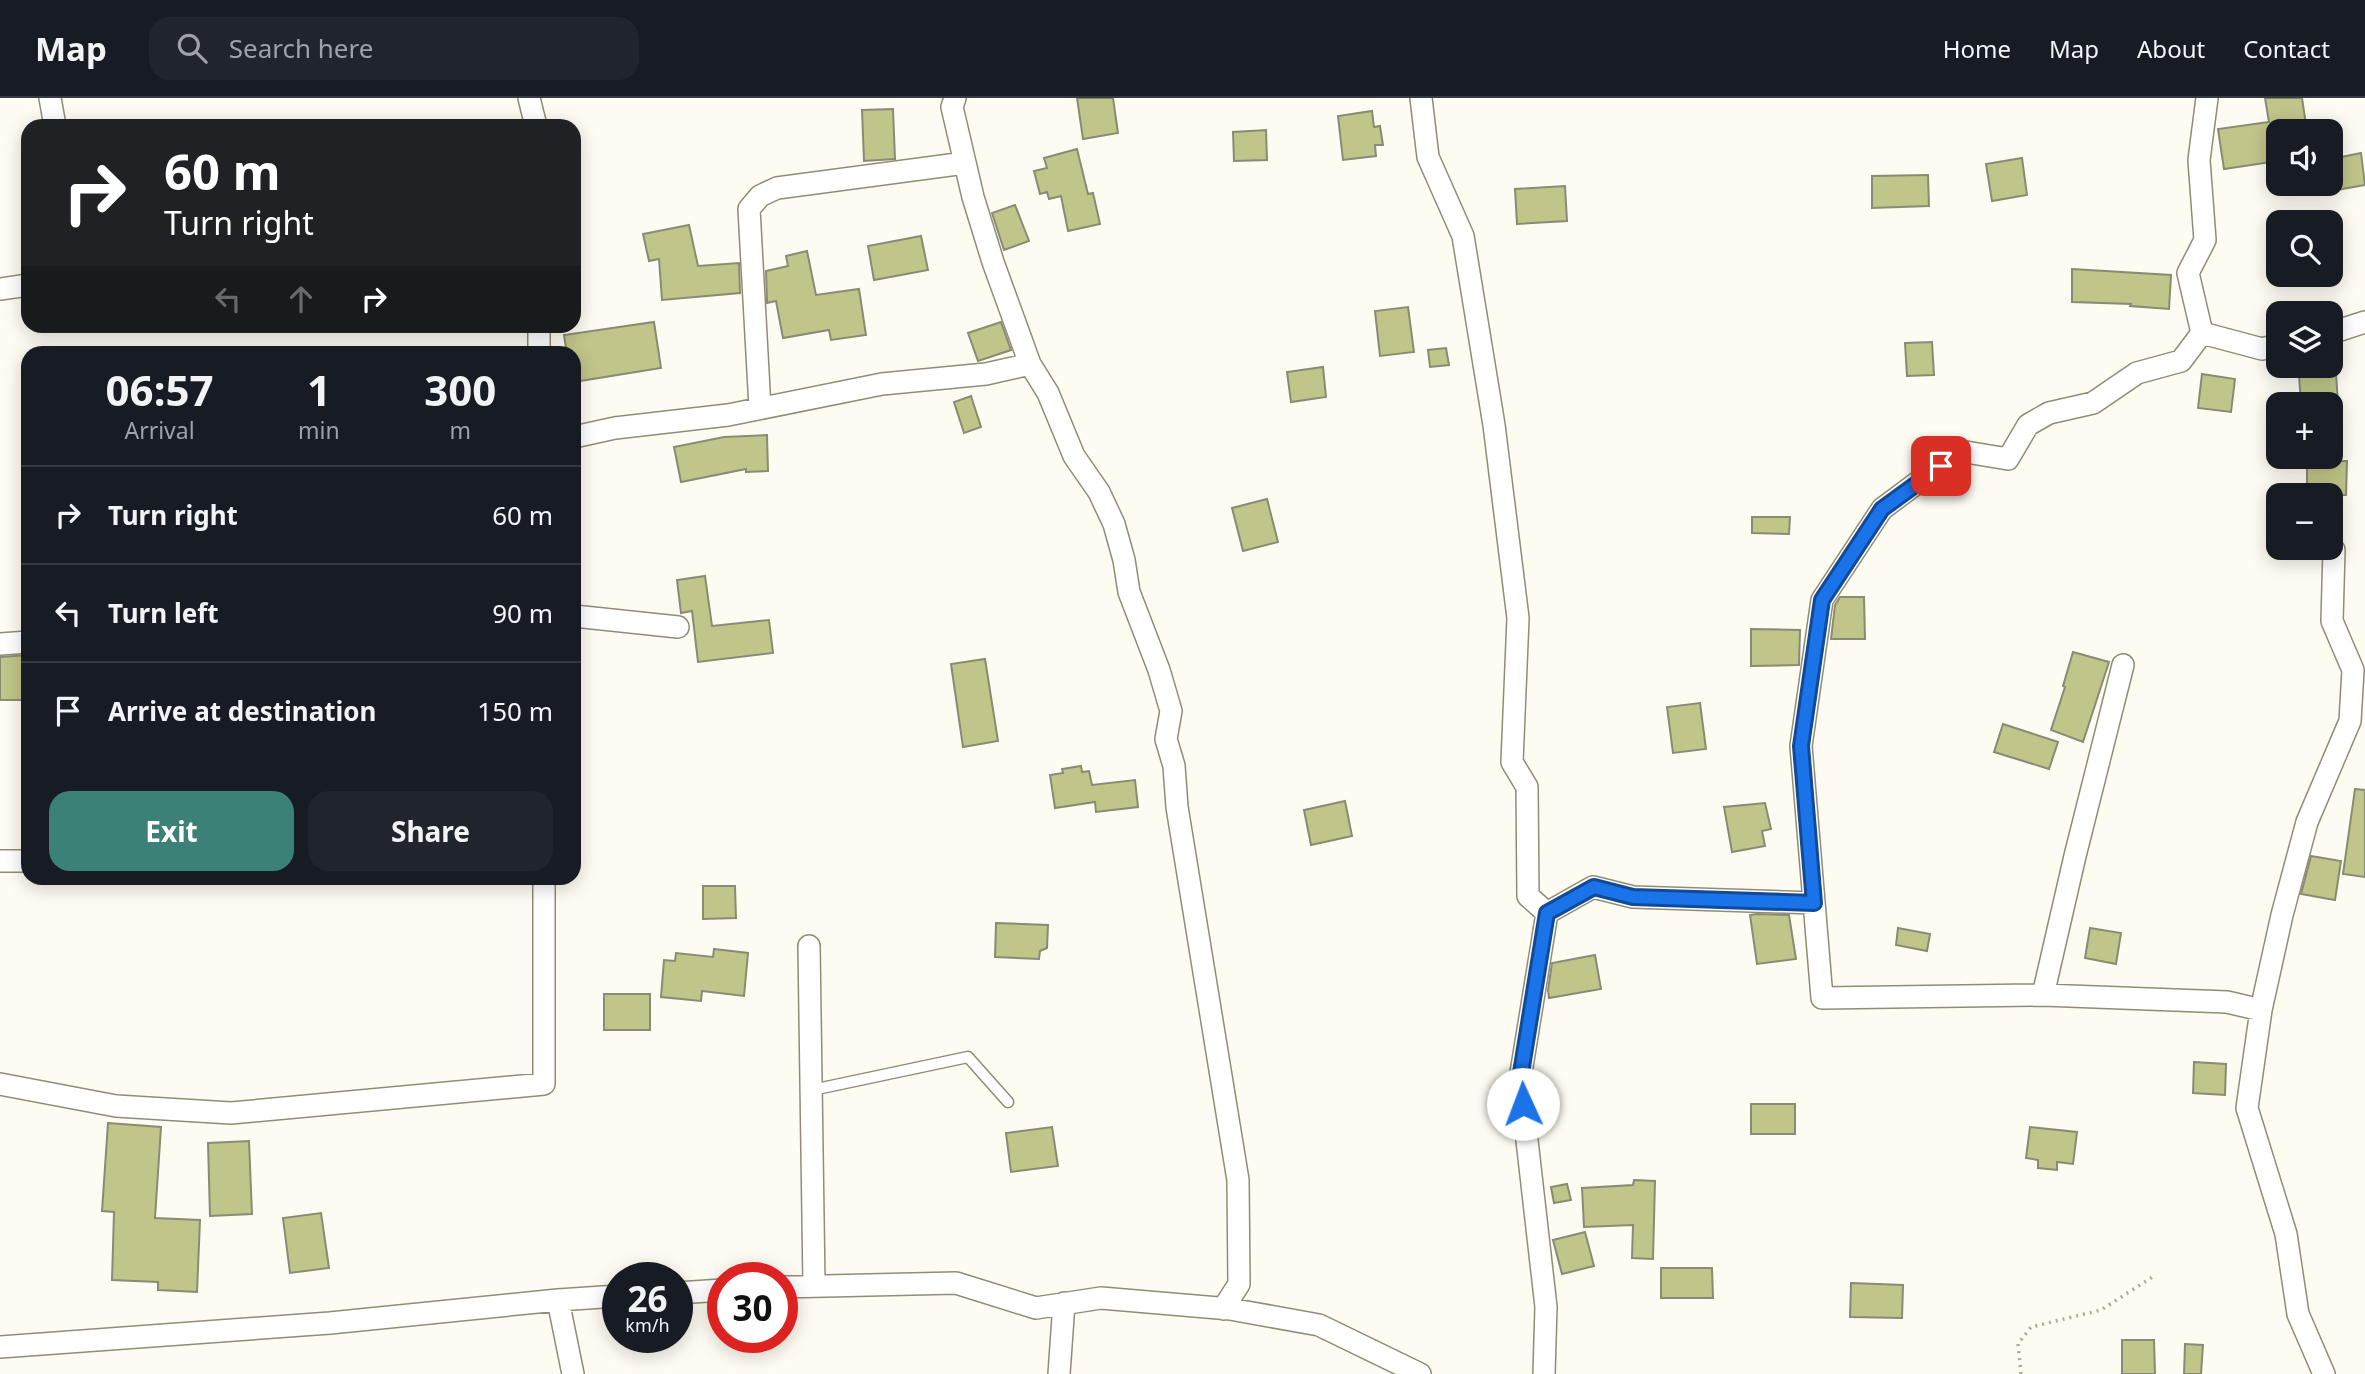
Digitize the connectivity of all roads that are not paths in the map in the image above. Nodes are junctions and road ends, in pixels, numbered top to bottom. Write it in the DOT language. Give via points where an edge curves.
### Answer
graph roads {
  1 [pos="50,98"];
  2 [pos="529,98"];
  3 [pos="955,98"];
  4 [pos="1421,98"];
  5 [pos="2207,98"];
  6 [pos="54,119"];
  7 [pos="534,119"];
  8 [pos="965,163"];
  9 [pos="21,286"];
  10 [pos="0,289"];
  11 [pos="2365,322"];
  12 [pos="2343,328"];
  13 [pos="2202,333"];
  14 [pos="2266,348"];
  15 [pos="1030,364"];
  16 [pos="760,408"];
  17 [pos="581,435"];
  18 [pos="2334,560"];
  19 [pos="581,617"];
  20 [pos="678,627"];
  21 [pos="21,642"];
  22 [pos="0,644"];
  23 [pos="2123,665"];
  24 [pos="2357,722"];
  25 [pos="0,861"];
  26 [pos="21,861"];
  27 [pos="544,885"];
  28 [pos="1814,903"];
  29 [pos="1547,913"];
  30 [pos="809,946"];
  31 [pos="2043,995"];
  32 [pos="2261,1010"];
  33 [pos="0,1084"];
  34 [pos="812,1090"];
  35 [pos="1008,1101"];
  36 [pos="814,1285"];
  37 [pos="798,1286"];
  38 [pos="602,1297"];
  39 [pos="558,1300"];
  40 [pos="1065,1303"];
  41 [pos="1223,1308"];
  42 [pos="0,1347"];
  43 [pos="573,1374"];
  44 [pos="1059,1374"];
  45 [pos="1420,1374"];
  46 [pos="1544,1374"];
  47 [pos="2324,1374"];
  1 -- 6 [label="street"];
  2 -- 7 [label="street"];
  3 -- 8 [label="street" via="952,107"];
  4 -- 29 [label="street" via="1428,157 1463,236 1494,425 1518,618 1513,762 1527,787 1528,896"];
  5 -- 13 [label="street" via="2199,160 2204,240 2188,272"];
  8 -- 15 [label="street" via="993,262"];
  8 -- 16 [label="street" via="777,188 749,209"];
  9 -- 10 [label="street"];
  11 -- 12 [label="street"];
  13 -- 14 [label="street"];
  13 -- 28 [label="street" via="2181,361 2137,373 2093,403 2049,413 2028,425 2008,459 1960,451 1882,509 1842,567 1822,600 1801,746"];
  15 -- 16 [label="street" via="986,374 882,384"];
  15 -- 41 [label="street" via="1048,393 1074,456 1114,524 1129,592 1171,711 1166,740 1174,766 1238,1180 1240,1284"];
  16 -- 17 [label="street"];
  18 -- 24 [label="street" via="2332,621 2353,670"];
  19 -- 20 [label="street"];
  21 -- 22 [label="street"];
  23 -- 31 [label="street"];
  24 -- 32 [label="street" via="2307,822"];
  25 -- 26 [label="street"];
  27 -- 33 [label="street" via="544,1084 231,1113 116,1107"];
  28 -- 29 [label="street" via="1633,897 1594,887"];
  28 -- 31 [label="street" via="1822,998"];
  29 -- 46 [label="street" via="1520,1079 1546,1307"];
  30 -- 34 [label="street"];
  31 -- 32 [label="street" via="2227,1002"];
  32 -- 47 [label="street" via="2247,1108 2286,1234 2298,1314"];
  34 -- 35 [label="lane" via="968,1057"];
  34 -- 36 [label="street"];
  36 -- 37 [label="street"];
  36 -- 40 [label="street" via="956,1283 1036,1308"];
  38 -- 39 [label="street"];
  39 -- 42 [label="street" via="330,1324"];
  39 -- 43 [label="street"];
  40 -- 41 [label="street" via="1101,1298"];
  40 -- 44 [label="street"];
  41 -- 45 [label="street" via="1318,1325"];
}
